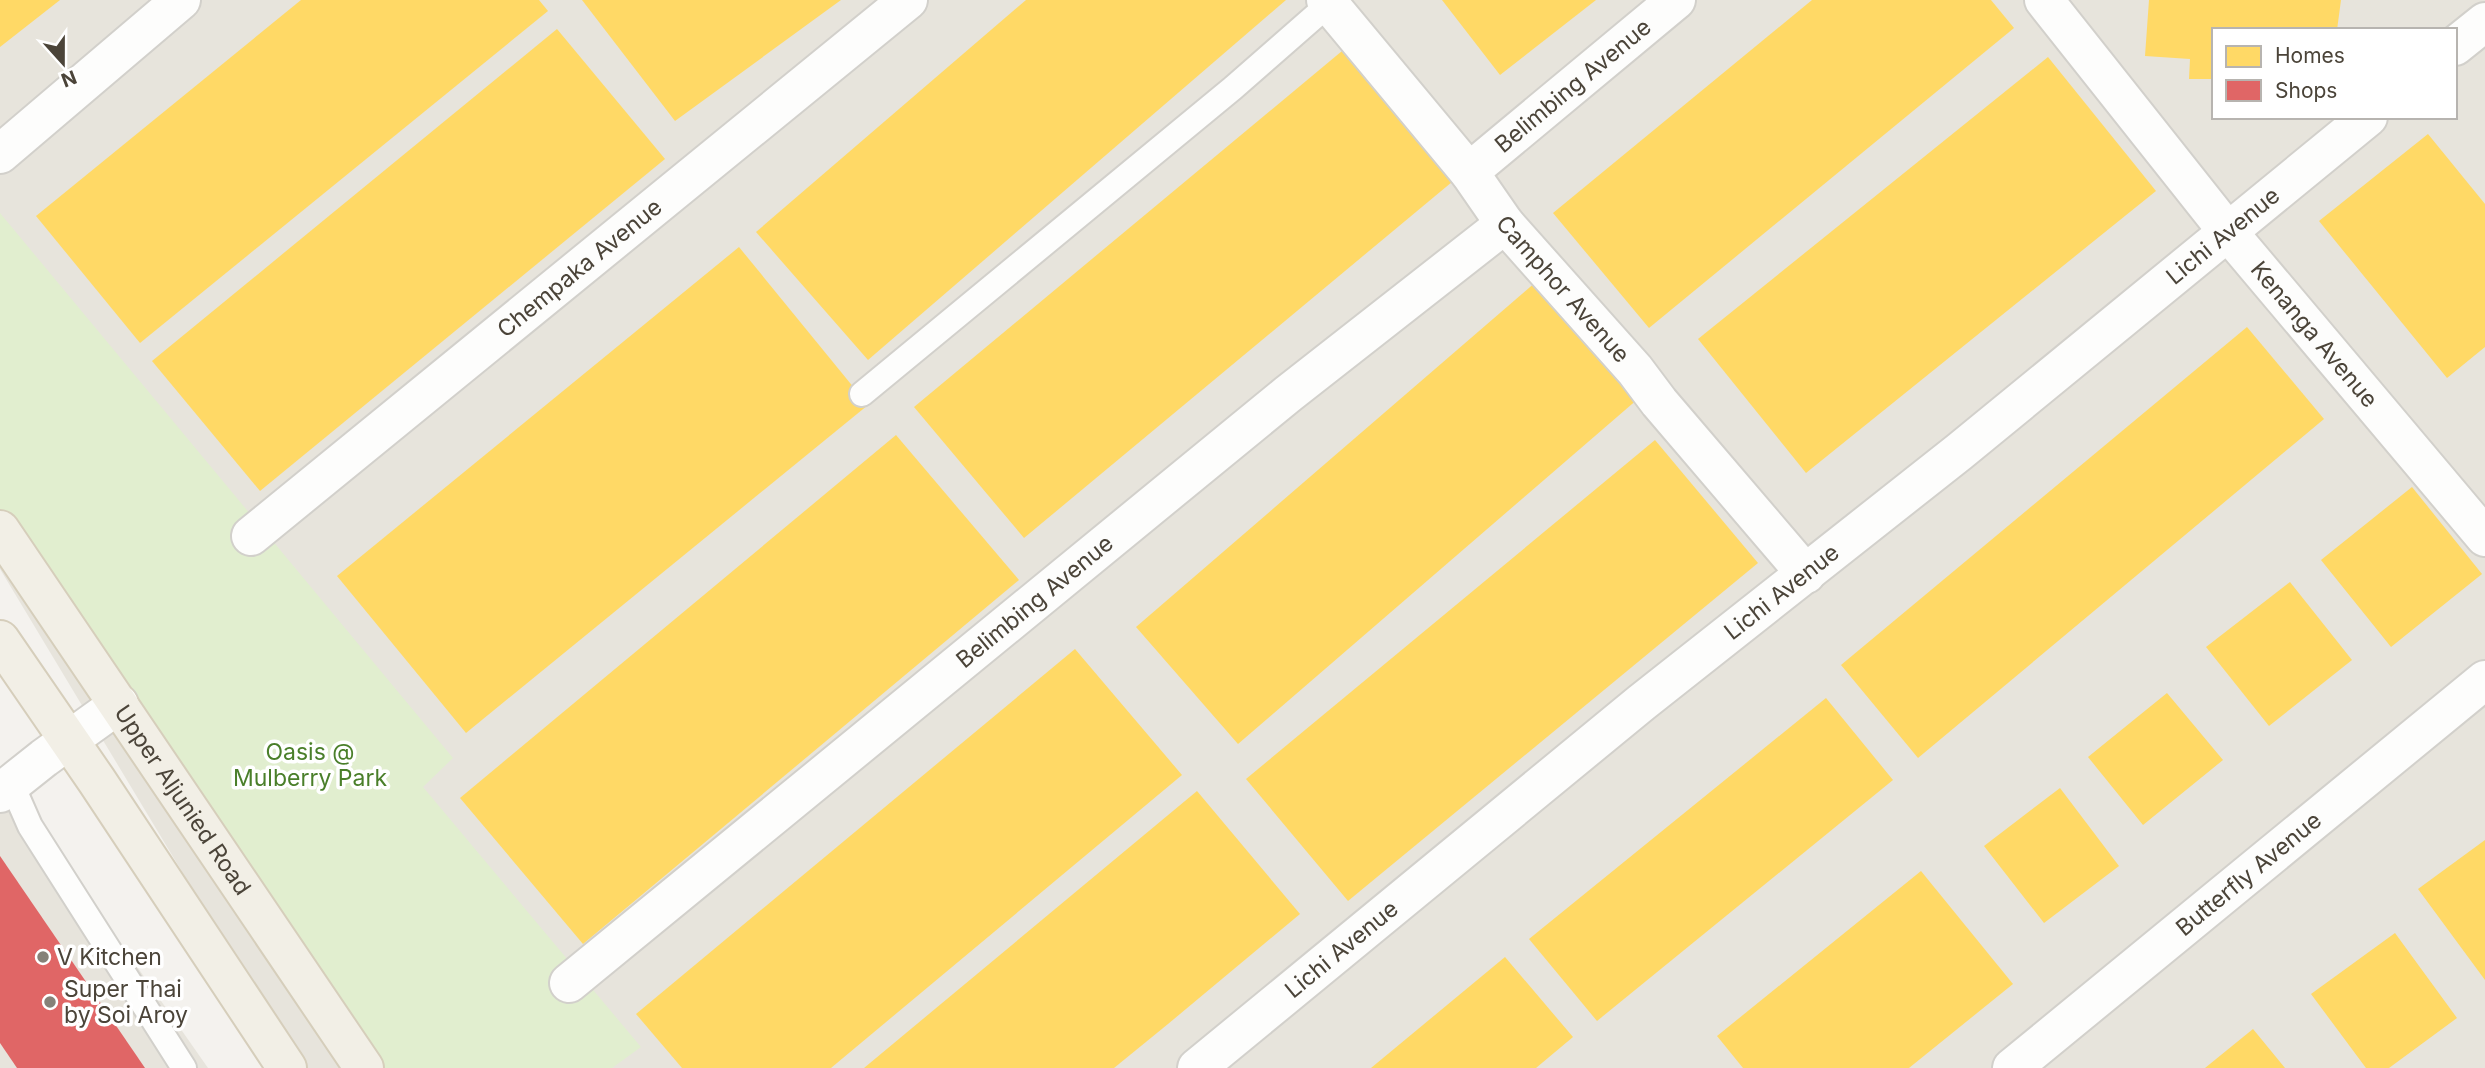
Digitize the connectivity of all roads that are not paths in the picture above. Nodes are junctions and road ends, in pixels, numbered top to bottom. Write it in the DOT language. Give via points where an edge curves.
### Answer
graph roads {
  1 [pos="181,0"];
  2 [pos="908,0"];
  3 [pos="1676,0"];
  4 [pos="2044,0"];
  5 [pos="1327,2"];
  6 [pos="2485,22"];
  7 [pos="2457,44"];
  8 [pos="2366,119"];
  9 [pos="0,154"];
  10 [pos="1469,172"];
  11 [pos="1505,224"];
  12 [pos="2228,232"];
  13 [pos="862,394"];
  14 [pos="0,530"];
  15 [pos="251,536"];
  16 [pos="2485,537"];
  17 [pos="1806,574"];
  18 [pos="0,641"];
  19 [pos="2485,680"];
  20 [pos="119,704"];
  21 [pos="68,741"];
  22 [pos="6,789"];
  23 [pos="569,983"];
  24 [pos="184,1068"];
  25 [pos="287,1068"];
  26 [pos="364,1068"];
  27 [pos="1197,1068"];
  28 [pos="2012,1068"];
  1 -- 9 [label="street"];
  2 -- 15 [label="street, Chempaka Avenue"];
  3 -- 10 [label="street, Belimbing Avenue"];
  4 -- 12 [label="street, Kenanga Avenue"];
  5 -- 10 [label="street, Camphor Avenue"];
  5 -- 13 [label="lane" via="1233,88"];
  6 -- 7 [label="street"];
  8 -- 12 [label="street, Lichi Avenue"];
  10 -- 11 [label="street, Camphor Avenue"];
  11 -- 17 [label="street, Camphor Avenue"];
  11 -- 23 [label="street, Belimbing Avenue" via="1288,394"];
  12 -- 16 [label="street, Kenanga Avenue"];
  12 -- 17 [label="street, Lichi Avenue"];
  14 -- 20 [label="main road, Upper Aljunied Road"];
  17 -- 27 [label="street, Lichi Avenue" via="1641,703"];
  18 -- 21 [label="main road"];
  19 -- 28 [label="street, Butterfly Avenue"];
  20 -- 21 [label="street"];
  20 -- 26 [label="main road, Upper Aljunied Road"];
  21 -- 22 [label="street"];
  21 -- 25 [label="main road"];
  22 -- 24 [label="lane"];
}
